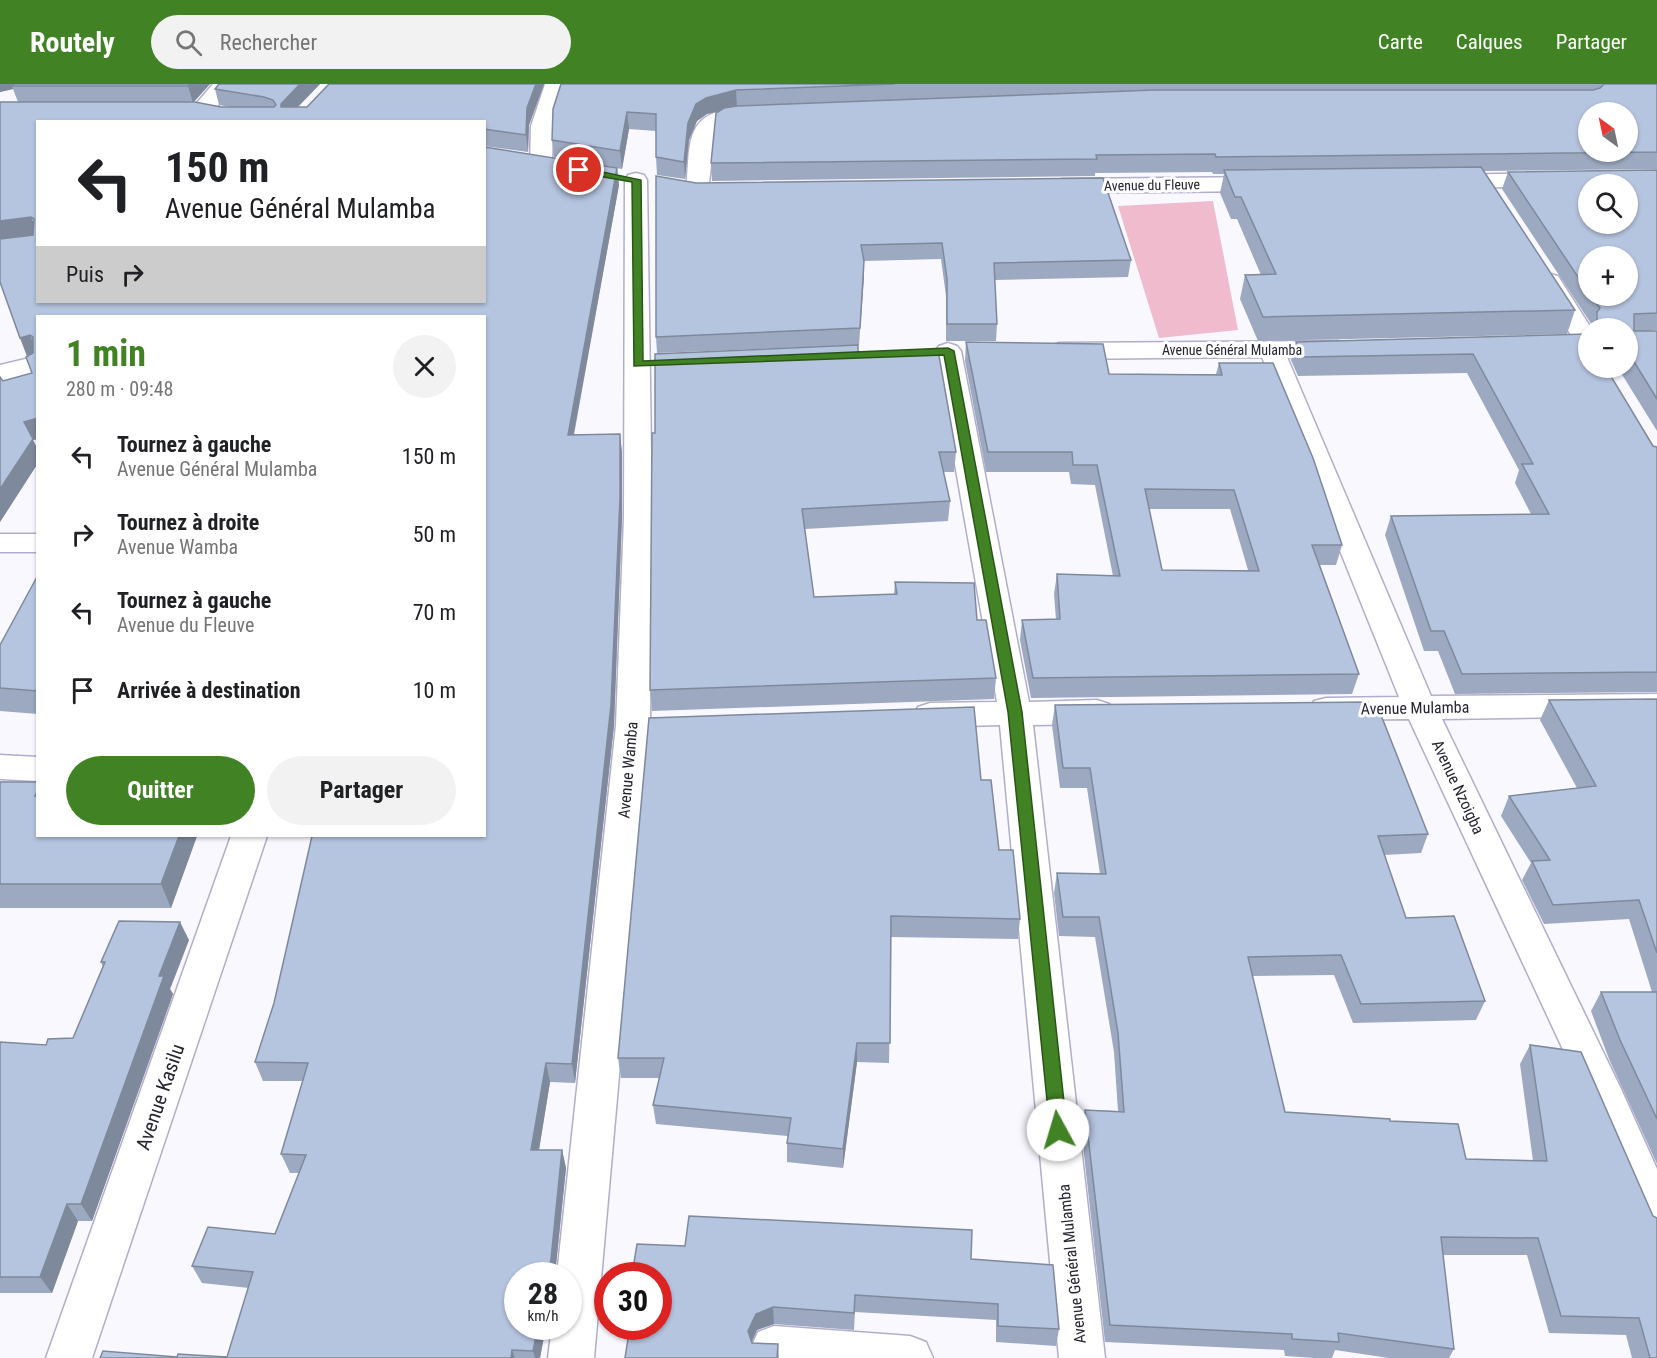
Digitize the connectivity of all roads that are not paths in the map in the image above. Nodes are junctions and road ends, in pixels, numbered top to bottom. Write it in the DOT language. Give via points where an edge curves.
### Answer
graph roads {
  1 [pos="224,84"];
  2 [pos="555,84"];
  3 [pos="176,111"];
  4 [pos="200,111"];
  5 [pos="784,113"];
  6 [pos="223,114"];
  7 [pos="542,164"];
  8 [pos="1575,180"];
  9 [pos="1484,182"];
  10 [pos="656,183"];
  11 [pos="1424,183"];
  12 [pos="1281,184"];
  13 [pos="1043,187"];
  14 [pos="721,190"];
  15 [pos="1497,202"];
  16 [pos="1536,262"];
  17 [pos="1578,338"];
  18 [pos="1366,348"];
  19 [pos="1032,351"];
  20 [pos="1272,351"];
  21 [pos="948,352"];
  22 [pos="36,364"];
  23 [pos="0,373"];
  24 [pos="0,543"];
  25 [pos="36,543"];
  26 [pos="1657,705"];
  27 [pos="1420,708"];
  28 [pos="1301,709"];
  29 [pos="1122,711"];
  30 [pos="1015,712"];
  31 [pos="896,716"];
  32 [pos="0,767"];
  33 [pos="36,770"];
  34 [pos="249,837"];
  35 [pos="1657,1219"];
  36 [pos="774,1348"];
  37 [pos="69,1358"];
  38 [pos="572,1358"];
  39 [pos="910,1358"];
  40 [pos="1082,1358"];
  1 -- 4 [label="street"];
  2 -- 7 [label="street" via="542,126"];
  3 -- 4 [label="street"];
  4 -- 6 [label="street"];
  5 -- 10 [label="street, Avenue Wamba" via="716,118"];
  8 -- 9 [label="street"];
  9 -- 11 [label="street"];
  9 -- 15 [label="street"];
  10 -- 14 [label="street"];
  10 -- 38 [label="street, Avenue Wamba" via="650,364 638,517 645,724"];
  12 -- 13 [label="street, Avenue du Fleuve"];
  16 -- 17 [label="street"];
  18 -- 20 [label="street, Avenue Général Mulamba"];
  19 -- 20 [label="street, Avenue Général Mulamba"];
  20 -- 27 [label="street, Avenue Nzoigba"];
  21 -- 30 [label="street, Avenue Général Mulamba"];
  22 -- 23 [label="street"];
  24 -- 25 [label="street"];
  26 -- 27 [label="street, Avenue Mulamba"];
  27 -- 28 [label="street, Avenue Mulamba"];
  27 -- 35 [label="street, Avenue Nzoigba" via="1607,1101"];
  29 -- 30 [label="street"];
  30 -- 31 [label="street"];
  30 -- 40 [label="street, Avenue Général Mulamba"];
  32 -- 33 [label="street"];
  34 -- 37 [label="street, Avenue Kasilu"];
  36 -- 39 [label="street"];
}
